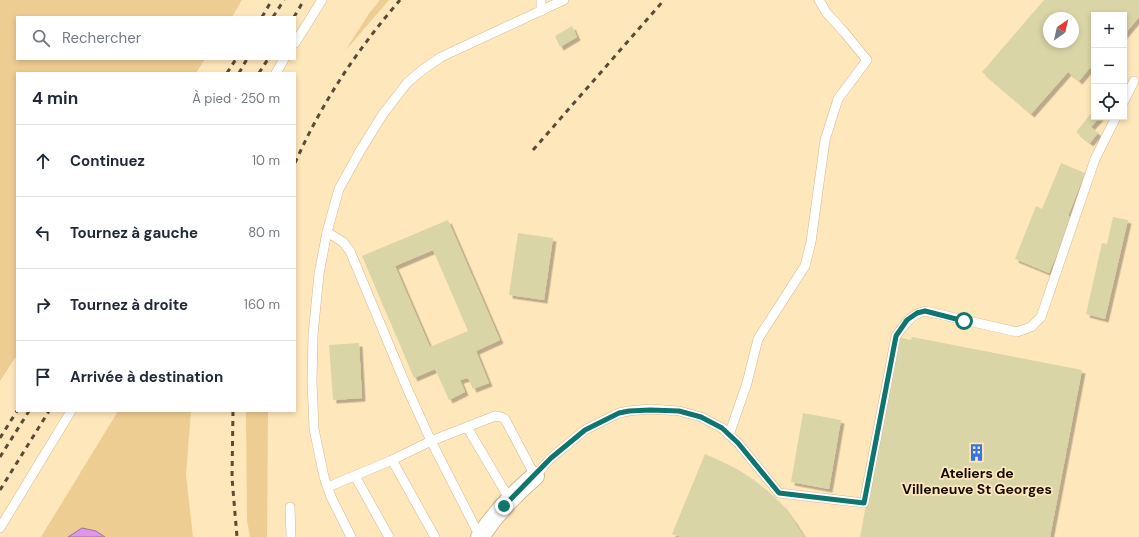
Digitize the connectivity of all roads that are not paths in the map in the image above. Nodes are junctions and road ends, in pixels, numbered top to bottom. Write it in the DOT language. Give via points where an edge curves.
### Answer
graph roads {
  1 [pos="322,0"];
  2 [pos="541,0"];
  3 [pos="564,0"];
  4 [pos="819,0"];
  5 [pos="541,11"];
  6 [pos="296,41"];
  7 [pos="283,60"];
  8 [pos="277,72"];
  9 [pos="1134,81"];
  10 [pos="1127,95"];
  11 [pos="1114,120"];
  12 [pos="327,232"];
  13 [pos="70,412"];
  14 [pos="467,427"];
  15 [pos="729,435"];
  16 [pos="431,441"];
  17 [pos="392,460"];
  18 [pos="355,476"];
  19 [pos="535,476"];
  20 [pos="328,488"];
  21 [pos="510,500"];
  22 [pos="290,507"];
  23 [pos="0,528"];
  24 [pos="481,536"];
  25 [pos="292,537"];
  26 [pos="352,537"];
  27 [pos="389,537"];
  28 [pos="436,537"];
  1 -- 6 [label="lane"];
  2 -- 5 [label="lane"];
  3 -- 5 [label="lane"];
  4 -- 15 [label="lane" via="826,12 867,60 838,99 825,140 811,242 805,266 758,339 747,383"];
  5 -- 12 [label="lane" via="441,57 407,83 383,114 339,189"];
  7 -- 8 [label="lane"];
  9 -- 10 [label="lane"];
  11 -- 15 [label="lane" via="1094,159 1041,317 1031,327 1017,332 925,311 907,320 896,336 864,503 779,493"];
  12 -- 16 [label="lane" via="343,242 350,251"];
  12 -- 20 [label="lane" via="318,282 312,381 314,429"];
  13 -- 23 [label="lane"];
  14 -- 16 [label="lane"];
  14 -- 19 [label="lane" via="495,416 505,419"];
  14 -- 21 [label="lane"];
  15 -- 19 [label="lane" via="722,428 701,417 679,411 619,413 585,430 551,458"];
  16 -- 17 [label="lane"];
  16 -- 24 [label="lane"];
  17 -- 18 [label="lane"];
  17 -- 28 [label="lane"];
  18 -- 20 [label="lane"];
  18 -- 27 [label="lane"];
  19 -- 21 [label="street"];
  20 -- 26 [label="lane"];
  21 -- 24 [label="street"];
  22 -- 25 [label="lane"];
}
